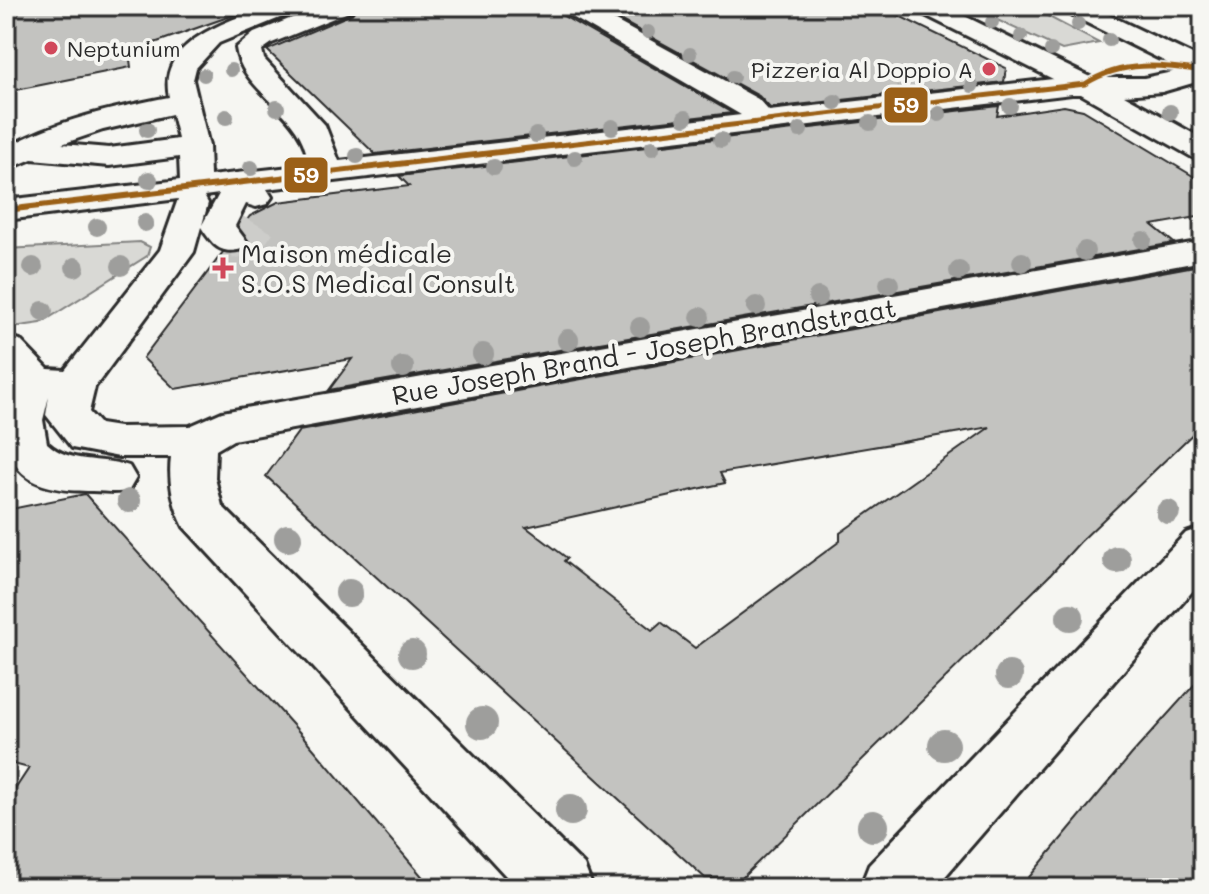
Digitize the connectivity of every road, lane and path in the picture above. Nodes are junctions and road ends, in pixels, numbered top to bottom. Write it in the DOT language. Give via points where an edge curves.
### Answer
graph roads {
  1 [pos="289,6"];
  2 [pos="343,6"];
  3 [pos="570,6"];
  4 [pos="925,6"];
  5 [pos="1071,6"];
  6 [pos="1203,71"];
  7 [pos="1085,84"];
  8 [pos="185,103"];
  9 [pos="762,121"];
  10 [pos="194,146"];
  11 [pos="1203,151"];
  12 [pos="12,152"];
  13 [pos="324,174"];
  14 [pos="256,196"];
  15 [pos="6,210"];
  16 [pos="230,242"];
  17 [pos="1203,251"];
  18 [pos="6,349"];
  19 [pos="55,383"];
  20 [pos="13,431"];
  21 [pos="197,441"];
  22 [pos="113,478"];
  23 [pos="1203,546"];
  24 [pos="561,888"];
  25 [pos="892,888"];
  1 -- 8 [label="street" via="210,38 190,56 179,80"];
  2 -- 13 [label="street" via="249,48 251,61 315,131"];
  3 -- 9 [label="street" via="748,105"];
  4 -- 7 [label="street"];
  5 -- 6 [label="street"];
  6 -- 7 [label="street" via="1158,87 1129,90"];
  7 -- 9 [label="street"];
  7 -- 11 [label="street"];
  8 -- 10 [label="street"];
  8 -- 12 [label="street" via="110,117"];
  9 -- 13 [label="street"];
  10 -- 12 [label="street" via="109,157"];
  10 -- 19 [label="street" via="193,191 177,252"];
  13 -- 14 [label="street"];
  14 -- 15 [label="street"];
  14 -- 16 [label="street" via="231,201 218,227"];
  17 -- 21 [label="street, Rue Joseph Brand - Joseph Brandstraat" via="222,427"];
  18 -- 19 [label="street"];
  19 -- 20 [label="street" via="23,402"];
  19 -- 21 [label="street, Rue Joseph Brand - Joseph Brandstraat" via="67,415 87,437"];
  20 -- 22 [label="street" via="58,473"];
  21 -- 24 [label="street" via="190,476 201,514"];
  23 -- 25 [label="street"];
}
